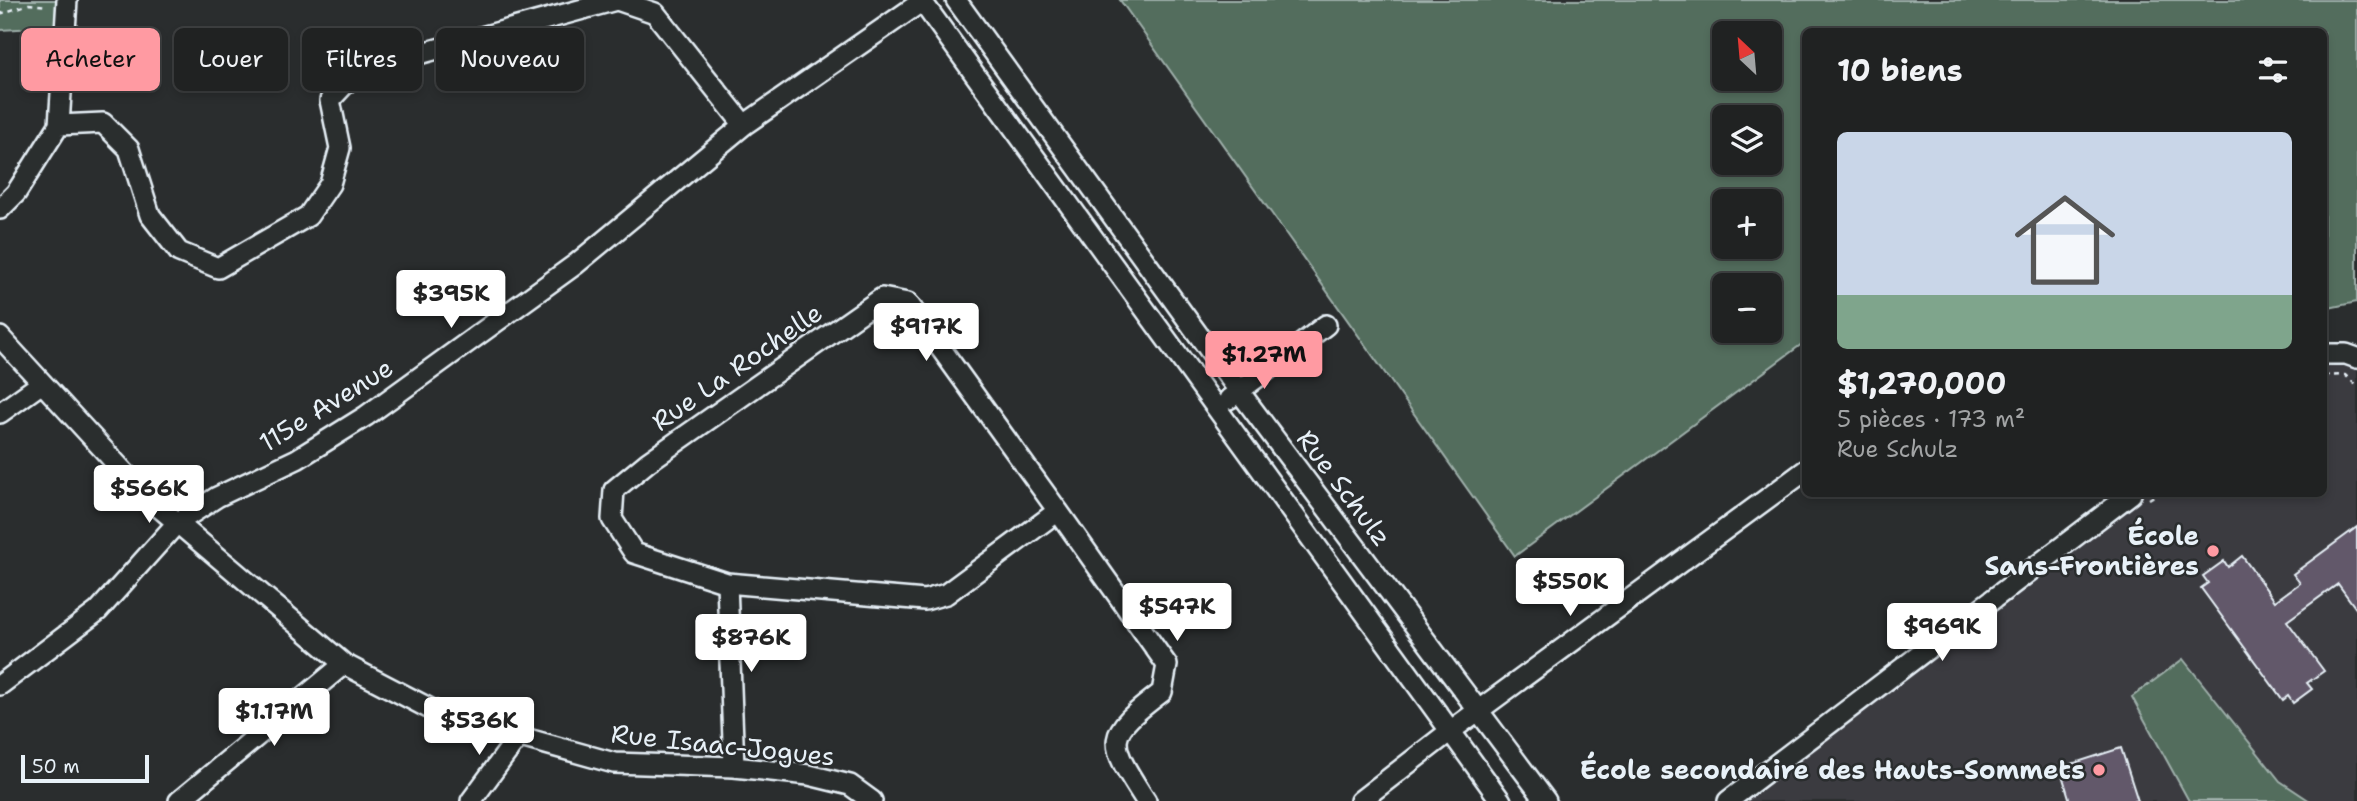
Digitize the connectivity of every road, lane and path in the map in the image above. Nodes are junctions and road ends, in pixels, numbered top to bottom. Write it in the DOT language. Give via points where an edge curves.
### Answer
graph roads {
  1 [pos="617,0"];
  2 [pos="956,0"];
  3 [pos="922,1"];
  4 [pos="67,4"];
  5 [pos="0,14"];
  6 [pos="59,125"];
  7 [pos="744,125"];
  8 [pos="0,209"];
  9 [pos="1326,325"];
  10 [pos="0,337"];
  11 [pos="2327,354"];
  12 [pos="2357,358"];
  13 [pos="2327,376"];
  14 [pos="42,383"];
  15 [pos="2357,386"];
  16 [pos="1239,391"];
  17 [pos="1217,408"];
  18 [pos="0,413"];
  19 [pos="1802,473"];
  20 [pos="2127,497"];
  21 [pos="1058,511"];
  22 [pos="177,523"];
  23 [pos="727,583"];
  24 [pos="344,664"];
  25 [pos="0,685"];
  26 [pos="1478,710"];
  27 [pos="1449,732"];
  28 [pos="519,736"];
  29 [pos="734,767"];
  30 [pos="178,801"];
  31 [pos="471,801"];
  32 [pos="872,801"];
  33 [pos="1146,801"];
  34 [pos="1360,801"];
  35 [pos="1501,801"];
  36 [pos="1546,801"];
  37 [pos="1728,801"];
  1 -- 6 [label="street" via="357,71 330,100 340,148 330,184 308,216 218,268 179,252 150,215 129,149 103,123"];
  1 -- 7 [label="street" via="655,13"];
  2 -- 16 [label="street, Rue Schulz"];
  3 -- 7 [label="street, 115e Avenue"];
  3 -- 17 [label="street"];
  4 -- 5 [label="path" via="29,4"];
  4 -- 6 [label="street"];
  6 -- 8 [label="street"];
  7 -- 22 [label="street, 115e Avenue" via="576,264 366,416 298,459 217,496"];
  9 -- 16 [label="street"];
  10 -- 14 [label="street, Rue Isaac-Jogues"];
  11 -- 12 [label="street"];
  13 -- 15 [label="path" via="2345,375"];
  14 -- 18 [label="street"];
  14 -- 22 [label="street, Rue Isaac-Jogues" via="147,497"];
  16 -- 17 [label="street"];
  16 -- 26 [label="street, Rue Schulz"];
  17 -- 27 [label="street"];
  19 -- 26 [label="street"];
  20 -- 37 [label="street"];
  21 -- 23 [label="street, Rue La Rochelle" via="946,594 925,600"];
  21 -- 23 [label="street, Rue La Rochelle" via="908,303 882,298 614,490 612,519 634,553"];
  21 -- 33 [label="street" via="1167,665 1162,692 1125,720 1116,736 1118,752"];
  22 -- 24 [label="street, Rue Isaac-Jogues"];
  22 -- 25 [label="street, 115e Avenue" via="98,611"];
  23 -- 29 [label="street"];
  24 -- 28 [label="street, Rue Isaac-Jogues" via="442,715"];
  24 -- 30 [label="street"];
  26 -- 27 [label="street"];
  26 -- 36 [label="street, Rue Schulz"];
  27 -- 34 [label="street"];
  27 -- 35 [label="street"];
  28 -- 29 [label="street, Rue Isaac-Jogues" via="614,763"];
  28 -- 31 [label="street"];
  29 -- 32 [label="street, Rue Isaac-Jogues" via="809,775 850,785"];
}
